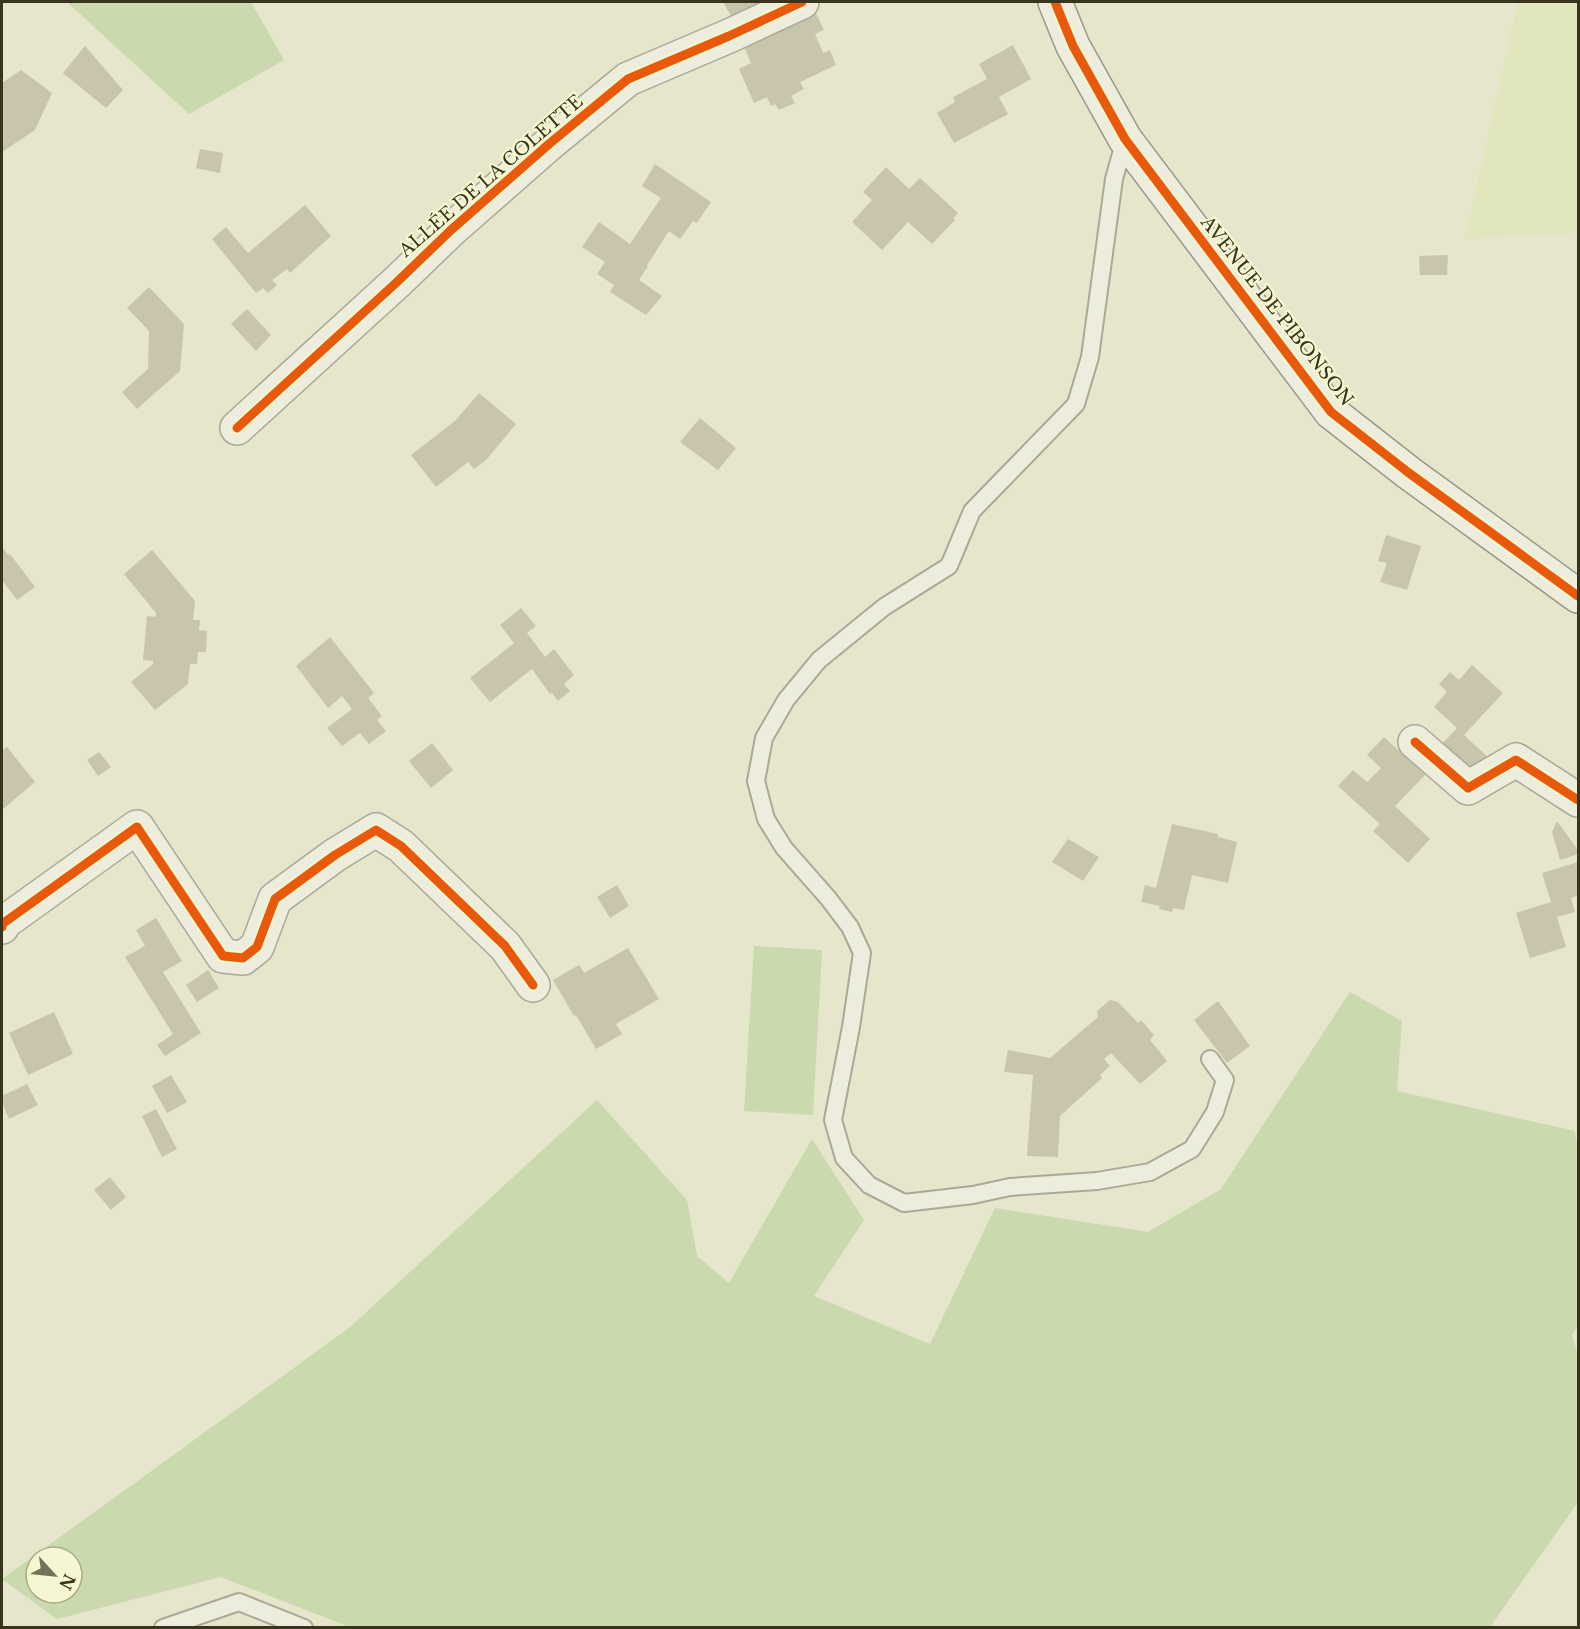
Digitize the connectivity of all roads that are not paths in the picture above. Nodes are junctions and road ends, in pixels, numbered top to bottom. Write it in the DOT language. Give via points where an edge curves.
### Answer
graph roads {
  1 [pos="802,2"];
  2 [pos="1055,2"];
  3 [pos="1125,139"];
  4 [pos="237,428"];
  5 [pos="1578,596"];
  6 [pos="1415,742"];
  7 [pos="1578,800"];
  8 [pos="2,927"];
  9 [pos="533,985"];
  10 [pos="1210,1059"];
  11 [pos="163,1628"];
  12 [pos="304,1628"];
  1 -- 4 [label="street, ALLÉE DE LA COLETTE" via="628,80 451,230"];
  2 -- 3 [label="street, AVENUE DE PIBONSON" via="1073,46"];
  3 -- 5 [label="street, AVENUE DE PIBONSON" via="1331,412"];
  3 -- 10 [label="lane" via="1114,179 1090,357 1076,404 972,511 949,566 884,607 819,660 786,700 764,738 756,781 766,819 784,848 850,927 862,952 833,1120 844,1158 869,1185 904,1203 1150,1172 1192,1149 1215,1112 1225,1080"];
  6 -- 7 [label="street" via="1468,788 1516,760"];
  8 -- 9 [label="street" via="137,827 223,956 243,958 257,947 275,899 376,830 401,846 505,946"];
  11 -- 12 [label="lane" via="239,1602"];
}
